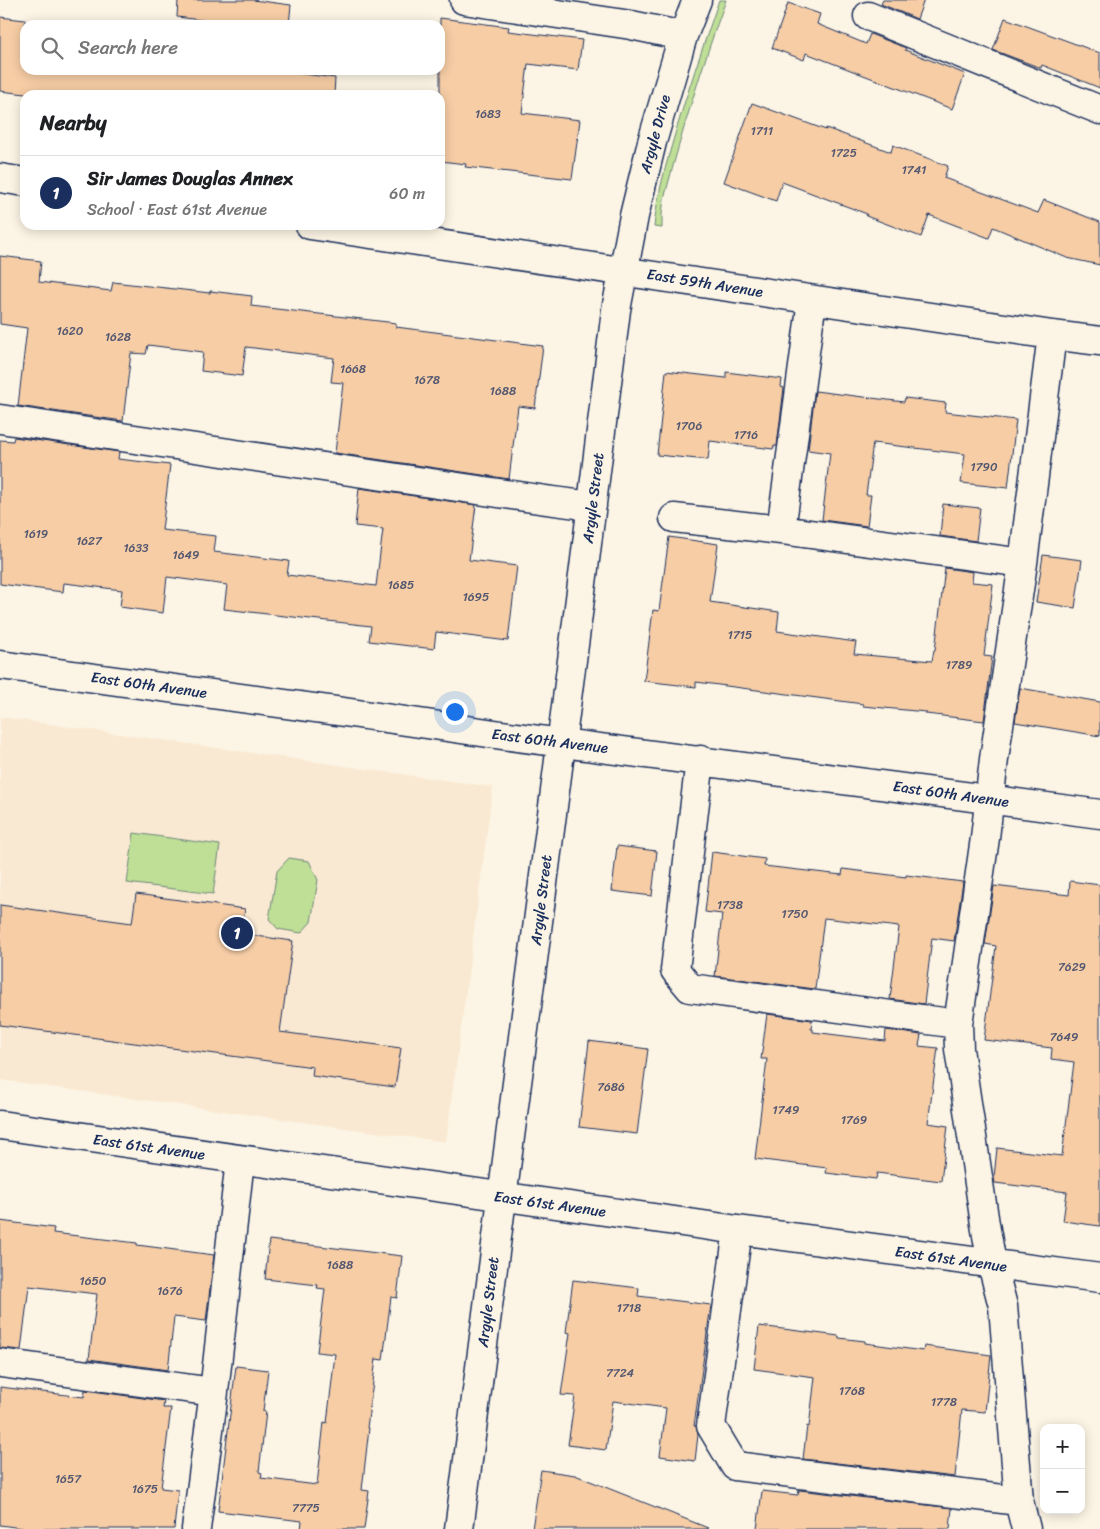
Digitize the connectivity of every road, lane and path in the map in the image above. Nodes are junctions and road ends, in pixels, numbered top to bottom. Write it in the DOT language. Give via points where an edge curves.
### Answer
graph roads {
  1 [pos="464,0"];
  2 [pos="697,0"];
  3 [pos="868,16"];
  4 [pos="683,36"];
  5 [pos="1100,110"];
  6 [pos="0,178"];
  7 [pos="20,181"];
  8 [pos="344,230"];
  9 [pos="623,271"];
  10 [pos="812,300"];
  11 [pos="1052,336"];
  12 [pos="1100,340"];
  13 [pos="0,419"];
  14 [pos="592,506"];
  15 [pos="674,518"];
  16 [pos="781,530"];
  17 [pos="1023,563"];
  18 [pos="0,665"];
  19 [pos="561,742"];
  20 [pos="700,760"];
  21 [pos="989,800"];
  22 [pos="1100,814"];
  23 [pos="958,1024"];
  24 [pos="0,1125"];
  25 [pos="240,1160"];
  26 [pos="502,1197"];
  27 [pos="738,1230"];
  28 [pos="992,1264"];
  29 [pos="1100,1278"];
  30 [pos="0,1363"];
  31 [pos="214,1392"];
  32 [pos="1020,1501"];
  33 [pos="196,1529"];
  34 [pos="459,1529"];
  35 [pos="1026,1529"];
  1 -- 4 [label="street"];
  2 -- 4 [label="street, Argyle Drive"];
  3 -- 5 [label="street"];
  4 -- 9 [label="street, Argyle Drive" via="652,142"];
  6 -- 7 [label="street"];
  8 -- 9 [label="street, East 59th Avenue"];
  9 -- 10 [label="street, East 59th Avenue"];
  9 -- 14 [label="street, Argyle Street"];
  10 -- 11 [label="street, East 59th Avenue"];
  10 -- 16 [label="street"];
  11 -- 12 [label="street, East 59th Avenue"];
  11 -- 17 [label="street"];
  13 -- 14 [label="street"];
  14 -- 19 [label="street, Argyle Street"];
  15 -- 16 [label="street"];
  16 -- 17 [label="street"];
  17 -- 21 [label="street"];
  18 -- 19 [label="street, East 60th Avenue"];
  19 -- 20 [label="street, East 60th Avenue"];
  19 -- 26 [label="street, Argyle Street"];
  20 -- 21 [label="street, East 60th Avenue"];
  20 -- 23 [label="street" via="675,970 690,988"];
  21 -- 22 [label="street, East 60th Avenue"];
  21 -- 23 [label="street"];
  23 -- 28 [label="street" via="958,1049"];
  24 -- 25 [label="street, East 61st Avenue"];
  25 -- 26 [label="street, East 61st Avenue"];
  25 -- 31 [label="street"];
  26 -- 27 [label="street, East 61st Avenue"];
  26 -- 34 [label="street, Argyle Street"];
  27 -- 28 [label="street, East 61st Avenue"];
  27 -- 32 [label="street" via="711,1426 735,1466"];
  28 -- 29 [label="street, East 61st Avenue"];
  28 -- 32 [label="street" via="1003,1306"];
  30 -- 31 [label="street"];
  31 -- 33 [label="street"];
  32 -- 35 [label="street"];
}
